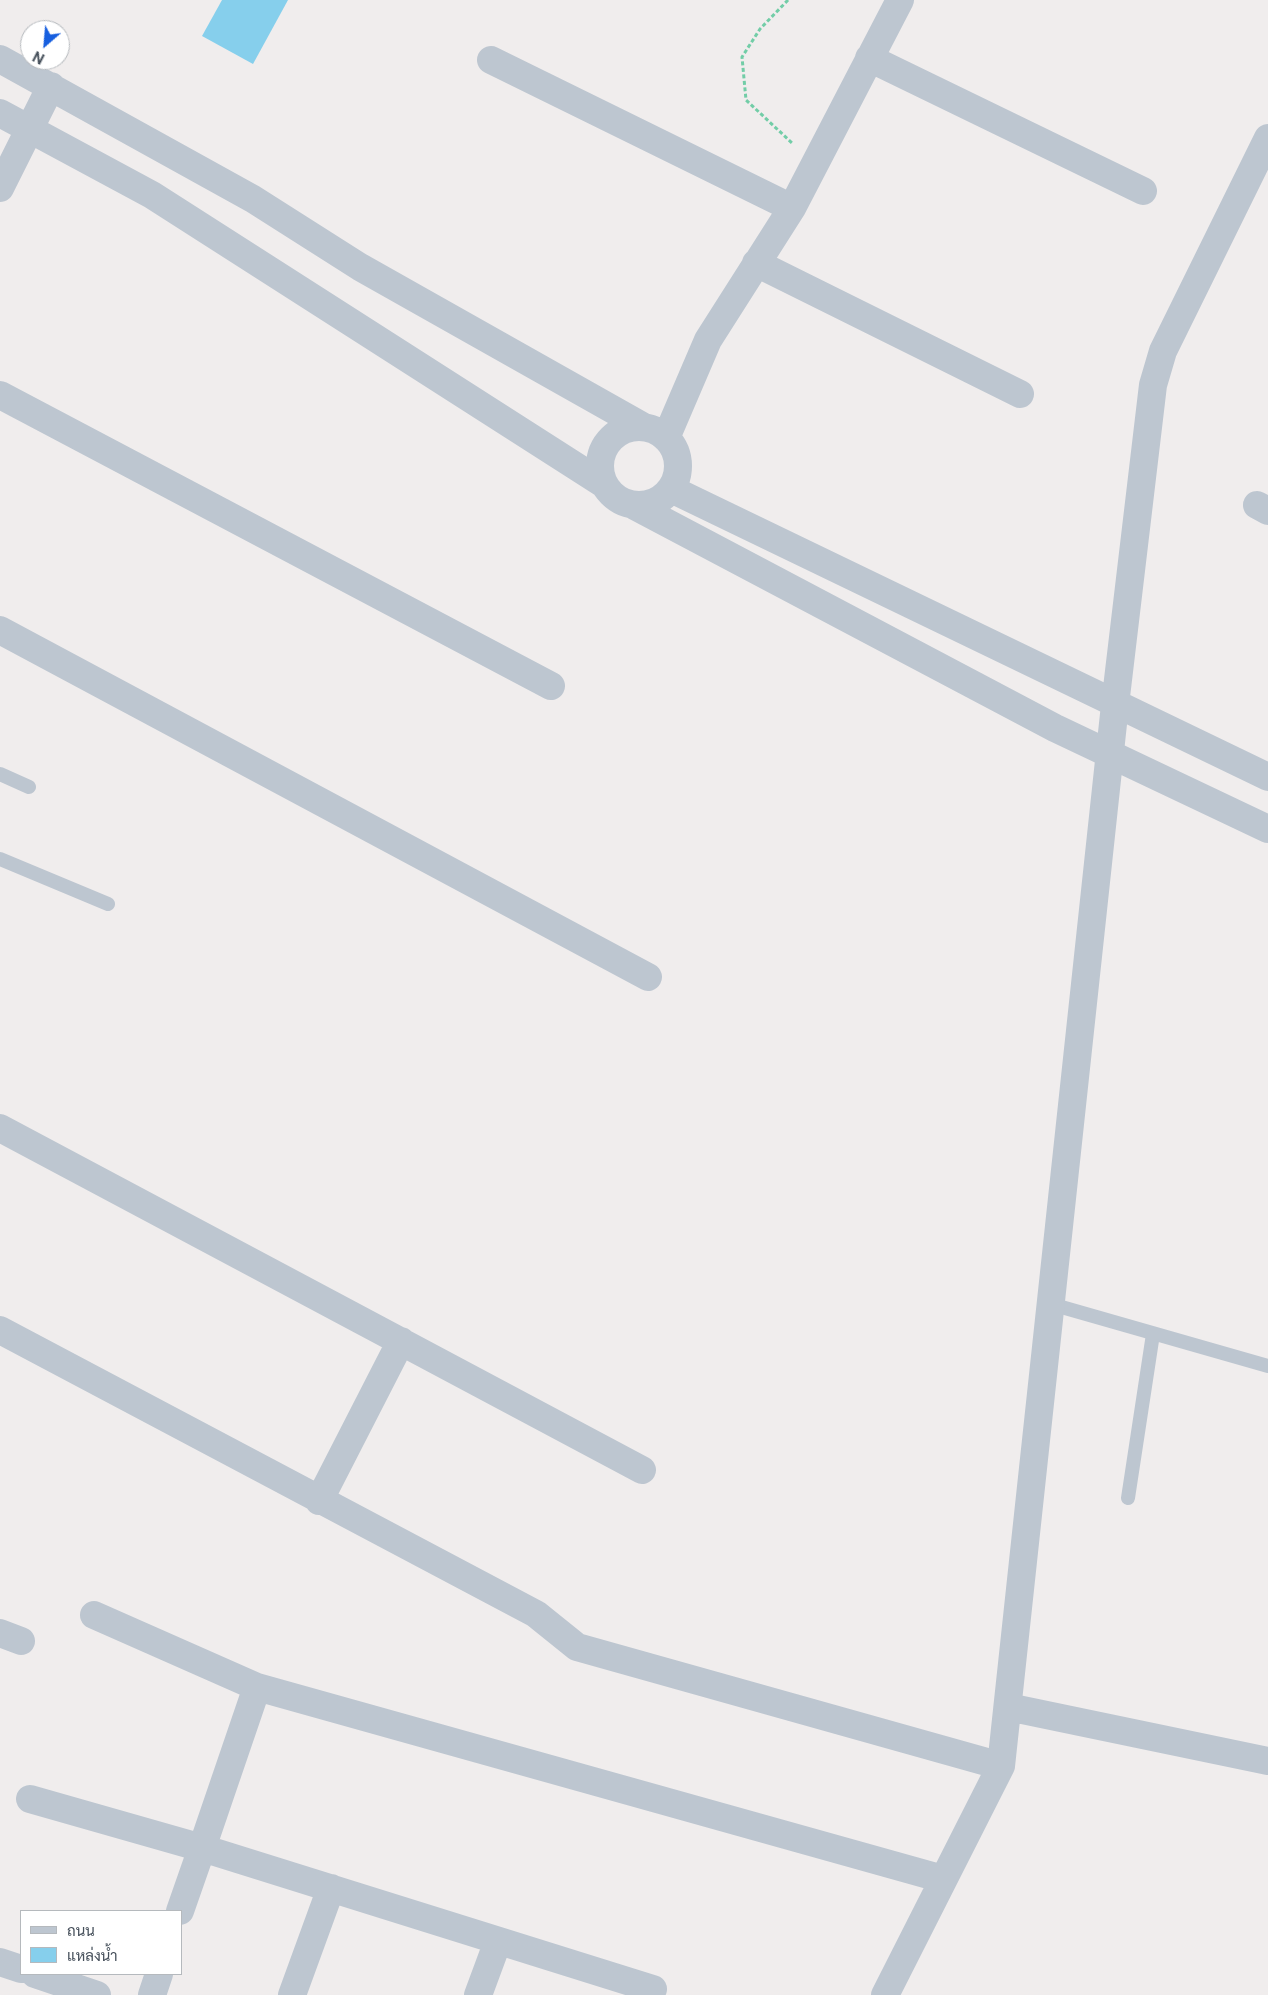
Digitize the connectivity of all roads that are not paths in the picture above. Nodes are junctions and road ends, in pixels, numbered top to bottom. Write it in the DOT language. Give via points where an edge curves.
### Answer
graph roads {
  1 [pos="900,0"];
  2 [pos="869,58"];
  3 [pos="0,59"];
  4 [pos="492,60"];
  5 [pos="51,86"];
  6 [pos="0,113"];
  7 [pos="30,129"];
  8 [pos="1268,138"];
  9 [pos="0,188"];
  10 [pos="1143,191"];
  11 [pos="792,208"];
  12 [pos="756,263"];
  13 [pos="1020,394"];
  14 [pos="0,395"];
  15 [pos="642,426"];
  16 [pos="666,438"];
  17 [pos="602,483"];
  18 [pos="671,489"];
  19 [pos="635,506"];
  20 [pos="0,630"];
  21 [pos="550,686"];
  22 [pos="1115,705"];
  23 [pos="1111,755"];
  24 [pos="0,774"];
  25 [pos="1268,777"];
  26 [pos="29,787"];
  27 [pos="1268,829"];
  28 [pos="0,860"];
  29 [pos="108,904"];
  30 [pos="648,976"];
  31 [pos="3,1136"];
  32 [pos="1051,1304"];
  33 [pos="0,1330"];
  34 [pos="1153,1334"];
  35 [pos="401,1341"];
  36 [pos="1268,1366"];
  37 [pos="642,1470"];
  38 [pos="1128,1498"];
  39 [pos="319,1501"];
  40 [pos="94,1615"];
  41 [pos="257,1686"];
  42 [pos="1008,1707"];
  43 [pos="1268,1761"];
  44 [pos="1001,1766"];
  45 [pos="30,1799"];
  46 [pos="202,1848"];
  47 [pos="944,1879"];
  48 [pos="331,1888"];
  49 [pos="180,1910"];
  50 [pos="498,1941"];
  51 [pos="0,1962"];
  52 [pos="20,1969"];
  53 [pos="38,1975"];
  54 [pos="159,1975"];
  55 [pos="96,1995"];
  56 [pos="152,1995"];
  57 [pos="292,1995"];
  58 [pos="478,1995"];
  59 [pos="650,1995"];
  60 [pos="885,1995"];
  1 -- 2 [label="street"];
  2 -- 10 [label="street"];
  2 -- 11 [label="street"];
  3 -- 5 [label="street"];
  4 -- 11 [label="street"];
  5 -- 7 [label="street"];
  5 -- 15 [label="street" via="253,198 360,267"];
  6 -- 7 [label="street"];
  7 -- 9 [label="street"];
  7 -- 17 [label="street" via="152,195"];
  8 -- 22 [label="street" via="1163,351 1154,385"];
  11 -- 12 [label="street"];
  12 -- 13 [label="street"];
  12 -- 16 [label="street" via="708,340"];
  14 -- 21 [label="street"];
  15 -- 16 [label="street"];
  15 -- 17 [label="street" via="628,428 606,443 600,456"];
  16 -- 18 [label="street" via="675,449 678,462 677,476"];
  17 -- 19 [label="street" via="610,494"];
  18 -- 19 [label="street" via="662,498"];
  18 -- 22 [label="street"];
  19 -- 23 [label="street"];
  20 -- 30 [label="street"];
  22 -- 23 [label="street"];
  22 -- 25 [label="street"];
  23 -- 27 [label="street"];
  23 -- 32 [label="street"];
  24 -- 26 [label="lane"];
  28 -- 29 [label="lane"];
  31 -- 35 [label="street"];
  32 -- 34 [label="lane"];
  32 -- 42 [label="street"];
  33 -- 39 [label="street"];
  34 -- 36 [label="lane"];
  34 -- 38 [label="lane"];
  35 -- 37 [label="street"];
  35 -- 39 [label="street"];
  39 -- 44 [label="street" via="536,1614 577,1646"];
  40 -- 41 [label="street"];
  41 -- 46 [label="street"];
  41 -- 47 [label="street"];
  42 -- 43 [label="street"];
  42 -- 44 [label="street"];
  44 -- 47 [label="street"];
  45 -- 46 [label="street"];
  46 -- 48 [label="street"];
  46 -- 49 [label="street"];
  47 -- 60 [label="street"];
  48 -- 50 [label="street"];
  48 -- 57 [label="street"];
  50 -- 58 [label="street"];
  50 -- 59 [label="street" via="653,1989"];
  51 -- 52 [label="street"];
  53 -- 55 [label="street"];
  54 -- 56 [label="street"];
}
